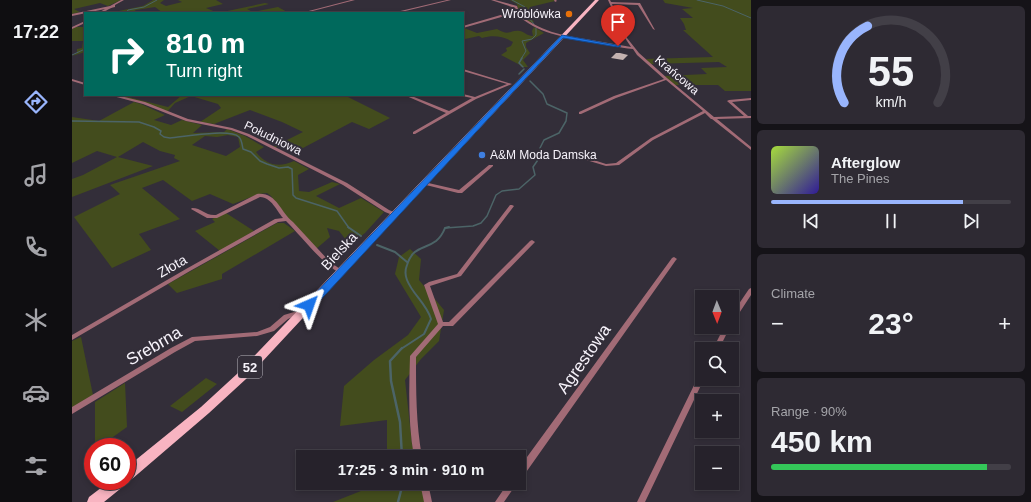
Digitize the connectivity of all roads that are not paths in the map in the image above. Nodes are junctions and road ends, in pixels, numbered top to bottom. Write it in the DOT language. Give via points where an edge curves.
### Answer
graph roads {
  1 [pos="123,0"];
  2 [pos="354,0"];
  3 [pos="357,0"];
  4 [pos="450,0"];
  5 [pos="492,0"];
  6 [pos="596,0"];
  7 [pos="610,1"];
  8 [pos="343,4"];
  9 [pos="114,6"];
  10 [pos="84,12"];
  11 [pos="86,12"];
  12 [pos="101,12"];
  13 [pos="306,12"];
  14 [pos="397,12"];
  15 [pos="515,12"];
  16 [pos="72,15"];
  17 [pos="84,22"];
  18 [pos="464,27"];
  19 [pos="72,28"];
  20 [pos="654,29"];
  21 [pos="562,37"];
  22 [pos="632,48"];
  23 [pos="464,70"];
  24 [pos="666,79"];
  25 [pos="72,80"];
  26 [pos="84,84"];
  27 [pos="513,85"];
  28 [pos="464,94"];
  29 [pos="115,96"];
  30 [pos="409,96"];
  31 [pos="475,98"];
  32 [pos="751,99"];
  33 [pos="449,112"];
  34 [pos="705,112"];
  35 [pos="580,113"];
  36 [pos="749,117"];
  37 [pos="712,118"];
  38 [pos="414,133"];
  39 [pos="751,148"];
  40 [pos="575,155"];
  41 [pos="491,166"];
  42 [pos="424,183"];
  43 [pos="512,206"];
  44 [pos="194,209"];
  45 [pos="395,214"];
  46 [pos="285,220"];
  47 [pos="532,242"];
  48 [pos="674,260"];
  49 [pos="341,272"];
  50 [pos="751,290"];
  51 [pos="739,308"];
  52 [pos="301,314"];
  53 [pos="441,324"];
  54 [pos="72,338"];
  55 [pos="697,386"];
  56 [pos="72,411"];
  57 [pos="417,450"];
  58 [pos="526,465"];
  59 [pos="136,467"];
  60 [pos="109,490"];
  61 [pos="425,490"];
  62 [pos="508,490"];
  63 [pos="94,502"];
  64 [pos="428,502"];
  65 [pos="499,502"];
  66 [pos="641,502"];
  1 -- 9 [label="street"];
  2 -- 13 [label="street"];
  3 -- 8 [label="street"];
  4 -- 14 [label="street"];
  5 -- 15 [label="street" via="516,7"];
  6 -- 21 [label="main road, 52"];
  7 -- 20 [label="street" via="639,4"];
  7 -- 22 [label="street, Krańcowa"];
  9 -- 11 [label="street"];
  9 -- 12 [label="street"];
  10 -- 16 [label="street"];
  15 -- 18 [label="street"];
  15 -- 21 [label="street" via="536,27"];
  17 -- 19 [label="street"];
  21 -- 22 [label="street"];
  21 -- 27 [label="main road, Bielska / 52"];
  22 -- 24 [label="street, Krańcowa"];
  23 -- 27 [label="street"];
  24 -- 34 [label="street, Krańcowa"];
  24 -- 35 [label="street"];
  25 -- 26 [label="street"];
  27 -- 31 [label="street"];
  27 -- 42 [label="main road, Bielska / 52"];
  28 -- 31 [label="street"];
  29 -- 45 [label="street, Południowa" via="144,103 187,120 232,129 248,135 345,184"];
  30 -- 33 [label="street"];
  31 -- 33 [label="street"];
  32 -- 36 [label="street" via="729,101"];
  33 -- 38 [label="street"];
  34 -- 37 [label="street, Krańcowa"];
  34 -- 40 [label="street" via="652,139 614,166"];
  36 -- 37 [label="street"];
  37 -- 39 [label="street, Krańcowa"];
  41 -- 42 [label="street" via="460,192"];
  42 -- 45 [label="main road, Bielska / 52"];
  43 -- 53 [label="street" via="459,275 427,285"];
  44 -- 46 [label="street" via="209,217 217,216 259,195 266,195"];
  45 -- 49 [label="main road, Bielska / 52"];
  46 -- 49 [label="street" via="291,223 328,264"];
  46 -- 54 [label="street, Złota" via="277,220"];
  47 -- 53 [label="street" via="451,324"];
  48 -- 58 [label="street, Agrestowa"];
  49 -- 52 [label="main road, Bielska / 52"];
  50 -- 51 [label="street"];
  52 -- 56 [label="street, Srebrna" via="286,317 272,330 261,334 194,339"];
  52 -- 59 [label="main road, Bielska / 52" via="229,388"];
  53 -- 57 [label="street" via="413,356 412,387"];
  55 -- 66 [label="street"];
  60 -- 63 [label="main road"];
  61 -- 64 [label="street"];
  62 -- 65 [label="street"];
}
